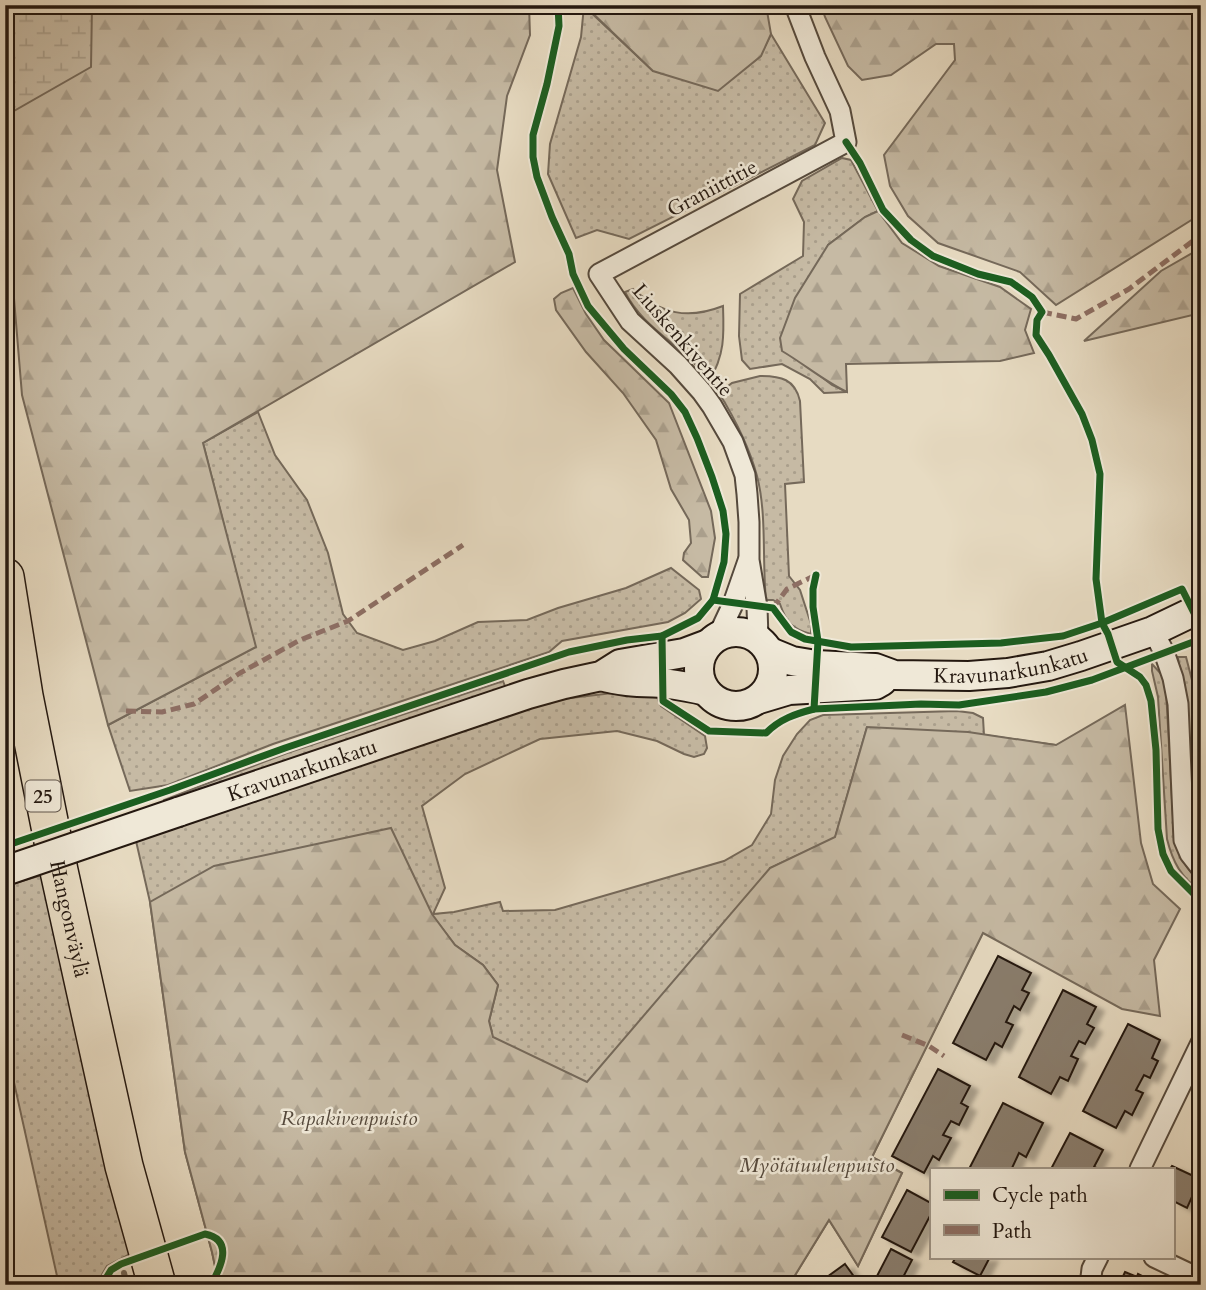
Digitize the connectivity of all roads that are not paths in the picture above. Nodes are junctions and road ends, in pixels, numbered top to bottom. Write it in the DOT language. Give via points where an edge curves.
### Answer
graph roads {
  1 [pos="795,5"];
  2 [pos="599,274"];
  3 [pos="749,560"];
  4 [pos="5,577"];
  5 [pos="1201,608"];
  6 [pos="1153,631"];
  7 [pos="713,640"];
  8 [pos="764,645"];
  9 [pos="894,675"];
  10 [pos="601,676"];
  11 [pos="706,691"];
  12 [pos="760,699"];
  13 [pos="1201,868"];
  14 [pos="5,870"];
  15 [pos="91,1013"];
  16 [pos="1201,1043"];
  17 [pos="1140,1168"];
  18 [pos="1098,1258"];
  19 [pos="1156,1258"];
  20 [pos="1201,1284"];
  21 [pos="157,1285"];
  22 [pos="177,1285"];
  23 [pos="1090,1285"];
  1 -- 2 [label="street, Graniittitie" via="840,111 845,142"];
  2 -- 3 [label="street, Liuskenkiventie" via="630,321 702,393 733,442 745,475"];
  3 -- 7 [label="street, Liuskenkiventie"];
  3 -- 8 [label="street, Liuskenkiventie"];
  4 -- 15 [label="highway, Hangonväylä / 25" via="36,762"];
  5 -- 6 [label="street, Kravunarkunkatu"];
  6 -- 9 [label="street, Kravunarkunkatu" via="1048,666 1008,673"];
  6 -- 13 [label="street" via="1164,652 1178,704 1184,840"];
  7 -- 8 [label="street" via="738,631"];
  7 -- 10 [label="street, Kravunarkunkatu" via="684,653 620,664"];
  7 -- 11 [label="street" via="699,667"];
  8 -- 9 [label="street, Kravunarkunkatu" via="792,661 875,668"];
  8 -- 12 [label="street" via="774,664 773,677"];
  9 -- 12 [label="street, Kravunarkunkatu" via="874,685 789,690"];
  10 -- 11 [label="street, Kravunarkunkatu"];
  10 -- 14 [label="street, Kravunarkunkatu, bridge" via="528,694"];
  11 -- 12 [label="street" via="734,706"];
  15 -- 21 [label="highway, Hangonväylä / 25" via="124,1166"];
  15 -- 22 [label="highway, Hangonväylä / 25"];
  16 -- 17 [label="street"];
  18 -- 23 [label="street"];
  19 -- 20 [label="street"];
}
